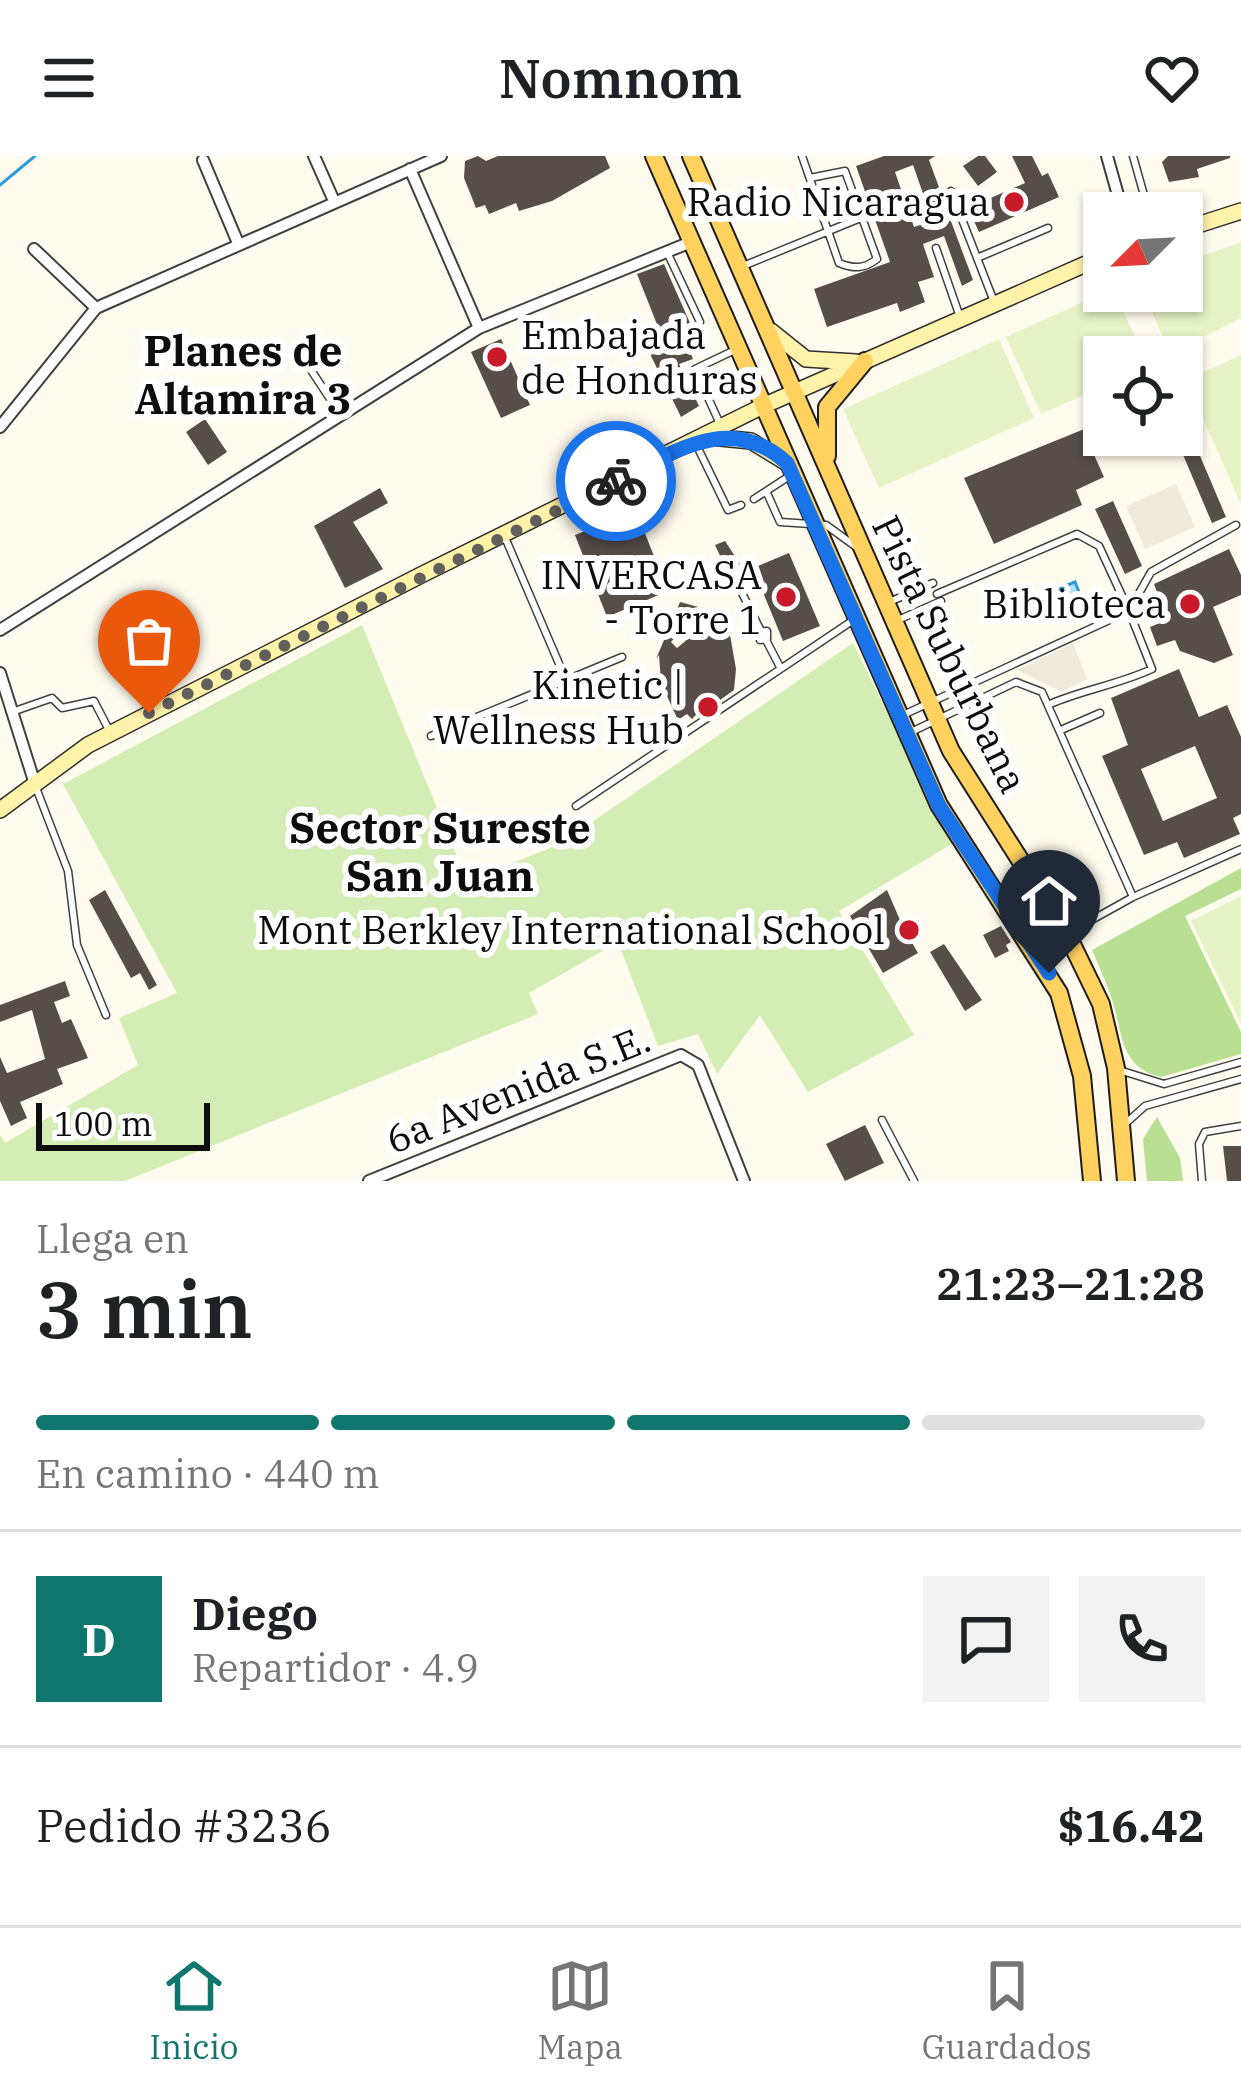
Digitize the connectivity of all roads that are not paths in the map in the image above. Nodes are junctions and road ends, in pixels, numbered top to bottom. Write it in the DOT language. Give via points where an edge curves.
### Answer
graph roads {
  1 [pos="314,156"];
  2 [pos="441,156"];
  3 [pos="654,156"];
  4 [pos="691,156"];
  5 [pos="802,156"];
  6 [pos="1107,156"];
  7 [pos="1133,156"];
  8 [pos="203,160"];
  9 [pos="410,169"];
  10 [pos="810,178"];
  11 [pos="951,191"];
  12 [pos="1117,192"];
  13 [pos="1143,192"];
  14 [pos="334,201"];
  15 [pos="1241,211"];
  16 [pos="862,218"];
  17 [pos="1203,223"];
  18 [pos="1048,228"];
  19 [pos="828,231"];
  20 [pos="691,242"];
  21 [pos="238,243"];
  22 [pos="936,248"];
  23 [pos="34,250"];
  24 [pos="668,252"];
  25 [pos="977,257"];
  26 [pos="1083,265"];
  27 [pos="739,268"];
  28 [pos="995,302"];
  29 [pos="96,308"];
  30 [pos="760,316"];
  31 [pos="960,317"];
  32 [pos="700,322"];
  33 [pos="479,328"];
  34 [pos="738,349"];
  35 [pos="865,362"];
  36 [pos="309,368"];
  37 [pos="793,392"];
  38 [pos="763,406"];
  39 [pos="340,414"];
  40 [pos="0,427"];
  41 [pos="722,427"];
  42 [pos="698,439"];
  43 [pos="790,469"];
  44 [pos="834,486"];
  45 [pos="767,493"];
  46 [pos="754,499"];
  47 [pos="740,505"];
  48 [pos="813,522"];
  49 [pos="1236,525"];
  50 [pos="503,535"];
  51 [pos="866,557"];
  52 [pos="932,583"];
  53 [pos="742,592"];
  54 [pos="886,603"];
  55 [pos="1129,610"];
  56 [pos="856,619"];
  57 [pos="895,621"];
  58 [pos="0,630"];
  59 [pos="622,656"];
  60 [pos="1009,666"];
  61 [pos="779,667"];
  62 [pos="0,673"];
  63 [pos="566,680"];
  64 [pos="1016,682"];
  65 [pos="1050,704"];
  66 [pos="935,710"];
  67 [pos="12,712"];
  68 [pos="1100,713"];
  69 [pos="902,726"];
  70 [pos="1061,730"];
  71 [pos="110,734"];
  72 [pos="431,736"];
  73 [pos="34,781"];
  74 [pos="576,806"];
  75 [pos="0,810"];
  76 [pos="1241,849"];
  77 [pos="1132,897"];
  78 [pos="1067,934"];
  79 [pos="106,1015"];
  80 [pos="1241,1062"];
  81 [pos="1116,1068"];
  82 [pos="1082,1076"];
  83 [pos="1241,1078"];
  84 [pos="1163,1084"];
  85 [pos="1167,1099"];
  86 [pos="883,1120"];
  87 [pos="1241,1126"];
  88 [pos="1123,1127"];
  89 [pos="369,1181"];
  90 [pos="744,1181"];
  91 [pos="914,1181"];
  92 [pos="1092,1181"];
  93 [pos="1126,1181"];
  94 [pos="1202,1181"];
  1 -- 14 [label="street"];
  2 -- 9 [label="street"];
  3 -- 20 [label="main road, Pista Suburbana"];
  4 -- 27 [label="main road, Pista Suburbana"];
  5 -- 10 [label="lane"];
  6 -- 12 [label="street"];
  7 -- 13 [label="lane"];
  8 -- 21 [label="street"];
  9 -- 14 [label="street"];
  9 -- 33 [label="street"];
  10 -- 16 [label="lane" via="845,171"];
  10 -- 19 [label="lane"];
  11 -- 25 [label="lane"];
  14 -- 21 [label="street"];
  15 -- 17 [label="street"];
  16 -- 19 [label="lane"];
  16 -- 19 [label="lane" via="877,259 869,266 839,263"];
  18 -- 25 [label="lane"];
  19 -- 27 [label="lane"];
  20 -- 24 [label="street"];
  20 -- 34 [label="main road, Pista Suburbana"];
  21 -- 29 [label="street"];
  22 -- 31 [label="lane"];
  23 -- 29 [label="street"];
  24 -- 32 [label="lane"];
  24 -- 33 [label="street"];
  25 -- 28 [label="lane"];
  26 -- 28 [label="street"];
  27 -- 30 [label="main road, Pista Suburbana"];
  28 -- 31 [label="street"];
  29 -- 40 [label="street"];
  30 -- 35 [label="street" via="798,355"];
  30 -- 37 [label="main road, Pista Suburbana"];
  31 -- 35 [label="street"];
  33 -- 39 [label="street"];
  34 -- 38 [label="main road, Pista Suburbana"];
  34 -- 41 [label="lane" via="695,369"];
  35 -- 37 [label="street"];
  35 -- 44 [label="main road" via="825,415"];
  36 -- 39 [label="lane"];
  37 -- 38 [label="street"];
  37 -- 44 [label="main road, Pista Suburbana"];
  38 -- 41 [label="street"];
  38 -- 43 [label="main road, Pista Suburbana"];
  39 -- 58 [label="street"];
  41 -- 42 [label="street"];
  42 -- 43 [label="street" via="751,441"];
  42 -- 47 [label="lane" via="728,510"];
  42 -- 50 [label="street"];
  43 -- 45 [label="lane"];
  43 -- 48 [label="main road, Pista Suburbana"];
  44 -- 51 [label="main road, Pista Suburbana"];
  45 -- 46 [label="lane"];
  45 -- 48 [label="lane" via="780,522"];
  48 -- 51 [label="lane"];
  48 -- 56 [label="main road, Pista Suburbana"];
  49 -- 55 [label="lane" via="1151,572"];
  50 -- 63 [label="lane"];
  50 -- 71 [label="street"];
  51 -- 54 [label="main road, Pista Suburbana"];
  52 -- 54 [label="lane"];
  53 -- 61 [label="lane"];
  54 -- 57 [label="main road, Pista Suburbana"];
  55 -- 57 [label="lane" via="1099,546 1076,534"];
  55 -- 60 [label="lane"];
  55 -- 65 [label="lane" via="1152,669"];
  56 -- 61 [label="lane"];
  56 -- 69 [label="main road, Pista Suburbana"];
  57 -- 66 [label="main road, Pista Suburbana"];
  59 -- 63 [label="lane"];
  60 -- 64 [label="lane"];
  60 -- 66 [label="lane"];
  61 -- 74 [label="lane"];
  62 -- 67 [label="street"];
  63 -- 72 [label="lane"];
  64 -- 65 [label="lane" via="1038,687"];
  64 -- 66 [label="lane"];
  65 -- 70 [label="lane"];
  66 -- 69 [label="lane"];
  66 -- 69 [label="lane"];
  66 -- 78 [label="main road, Pista Suburbana" via="969,784"];
  67 -- 71 [label="lane" via="52,698 62,708 94,701"];
  67 -- 73 [label="street"];
  68 -- 70 [label="lane"];
  69 -- 82 [label="main road, Pista Suburbana" via="939,806 1049,973"];
  70 -- 77 [label="lane"];
  71 -- 73 [label="street"];
  73 -- 75 [label="street"];
  73 -- 79 [label="lane" via="68,871 77,945"];
  76 -- 77 [label="lane"];
  77 -- 78 [label="lane"];
  78 -- 81 [label="main road, Pista Suburbana" via="1101,1004"];
  80 -- 84 [label="lane"];
  81 -- 82 [label="main road" via="1105,1055 1093,1056"];
  81 -- 84 [label="lane"];
  81 -- 88 [label="main road, Pista Suburbana"];
  82 -- 92 [label="main road, Pista Suburbana"];
  83 -- 85 [label="lane"];
  84 -- 85 [label="lane"];
  85 -- 88 [label="lane" via="1144,1106"];
  86 -- 91 [label="lane"];
  87 -- 94 [label="lane" via="1205,1132"];
  88 -- 93 [label="main road, Pista Suburbana"];
  89 -- 90 [label="street, 6a Avenida S.E." via="681,1055 691,1056"];
}
